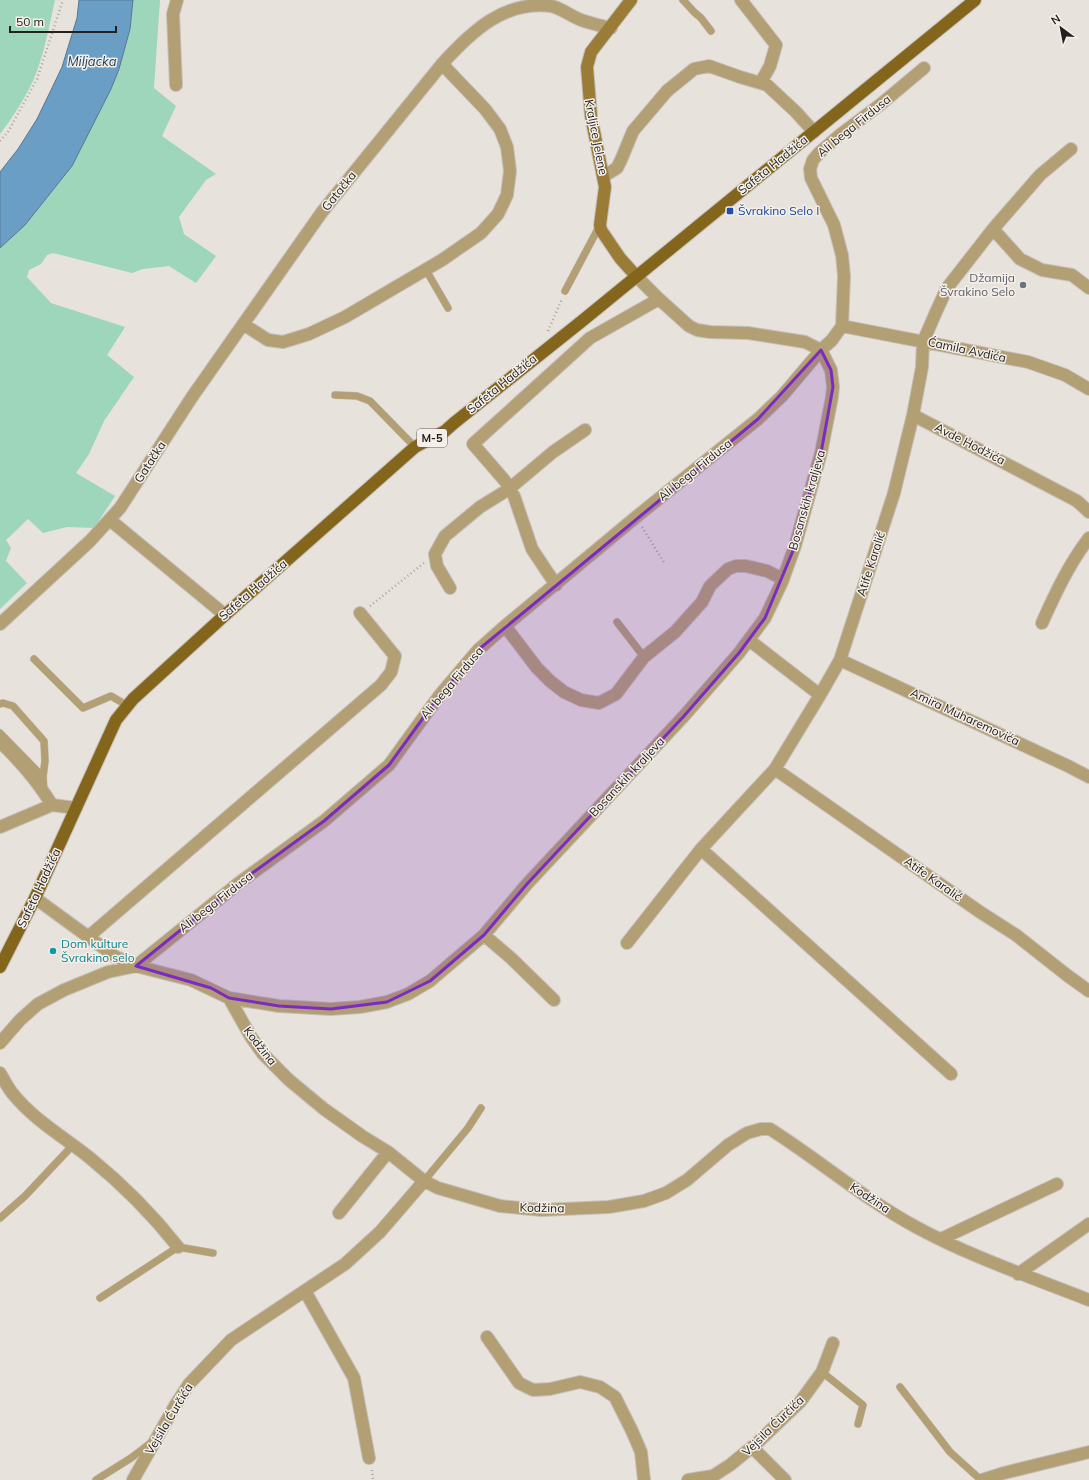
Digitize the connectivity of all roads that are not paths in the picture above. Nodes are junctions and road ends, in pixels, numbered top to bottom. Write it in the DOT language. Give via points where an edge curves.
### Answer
graph roads {
  1 [pos="177,0"];
  2 [pos="631,0"];
  3 [pos="683,0"];
  4 [pos="741,0"];
  5 [pos="975,0"];
  6 [pos="611,28"];
  7 [pos="712,30"];
  8 [pos="442,64"];
  9 [pos="924,68"];
  10 [pos="761,82"];
  11 [pos="176,85"];
  12 [pos="814,132"];
  13 [pos="1071,149"];
  14 [pos="604,176"];
  15 [pos="600,225"];
  16 [pos="993,229"];
  17 [pos="426,270"];
  18 [pos="636,276"];
  19 [pos="1089,288"];
  20 [pos="565,291"];
  21 [pos="659,299"];
  22 [pos="448,308"];
  23 [pos="242,324"];
  24 [pos="842,326"];
  25 [pos="923,342"];
  26 [pos="821,350"];
  27 [pos="1089,390"];
  28 [pos="335,395"];
  29 [pos="913,415"];
  30 [pos="585,430"];
  31 [pos="416,447"];
  32 [pos="509,489"];
  33 [pos="1089,512"];
  34 [pos="110,520"];
  35 [pos="1089,538"];
  36 [pos="783,579"];
  37 [pos="556,585"];
  38 [pos="450,588"];
  39 [pos="360,613"];
  40 [pos="225,615"];
  41 [pos="617,622"];
  42 [pos="1042,623"];
  43 [pos="0,624"];
  44 [pos="505,626"];
  45 [pos="749,640"];
  46 [pos="644,657"];
  47 [pos="34,659"];
  48 [pos="840,660"];
  49 [pos="820,696"];
  50 [pos="0,704"];
  51 [pos="128,706"];
  52 [pos="0,733"];
  53 [pos="0,742"];
  54 [pos="775,769"];
  55 [pos="43,777"];
  56 [pos="1089,777"];
  57 [pos="44,791"];
  58 [pos="52,805"];
  59 [pos="76,808"];
  60 [pos="0,827"];
  61 [pos="701,849"];
  62 [pos="35,898"];
  63 [pos="484,935"];
  64 [pos="88,937"];
  65 [pos="626,943"];
  66 [pos="136,966"];
  67 [pos="0,967"];
  68 [pos="1089,991"];
  69 [pos="228,998"];
  70 [pos="554,1000"];
  71 [pos="0,1043"];
  72 [pos="0,1073"];
  73 [pos="951,1074"];
  74 [pos="481,1108"];
  75 [pos="73,1145"];
  76 [pos="388,1152"];
  77 [pos="424,1182"];
  78 [pos="1057,1184"];
  79 [pos="339,1213"];
  80 [pos="0,1218"];
  81 [pos="1089,1224"];
  82 [pos="941,1239"];
  83 [pos="178,1247"];
  84 [pos="213,1253"];
  85 [pos="1018,1274"];
  86 [pos="306,1291"];
  87 [pos="100,1298"];
  88 [pos="1089,1300"];
  89 [pos="487,1337"];
  90 [pos="833,1343"];
  91 [pos="822,1372"];
  92 [pos="900,1387"];
  93 [pos="858,1424"];
  94 [pos="158,1437"];
  95 [pos="752,1447"];
  96 [pos="1089,1452"];
  97 [pos="369,1458"];
  98 [pos="96,1480"];
  99 [pos="133,1480"];
  100 [pos="644,1480"];
  101 [pos="688,1480"];
  102 [pos="785,1480"];
  103 [pos="981,1480"];
  1 -- 11 [label="street" via="173,14"];
  2 -- 6 [label="main road, Kraljice Jelene"];
  3 -- 7 [label="lane"];
  4 -- 10 [label="street" via="776,44 770,66"];
  5 -- 12 [label="main road, Safeta Hadžića / M-5"];
  6 -- 8 [label="street, Gatačka" via="584,21 552,6 529,4 509,8 480,27"];
  6 -- 14 [label="main road, Kraljice Jelene" via="591,52 587,67 590,116"];
  8 -- 17 [label="street" via="485,109 500,129 507,147 510,171 507,195 498,214 481,233"];
  8 -- 23 [label="street, Gatačka" via="322,212"];
  9 -- 24 [label="street, Ali bega Firdusa" via="819,153 810,169 811,178 834,225 842,255"];
  10 -- 12 [label="street" via="777,93"];
  10 -- 14 [label="street" via="708,66 694,69 667,91 633,131 617,168"];
  12 -- 18 [label="main road, Safeta Hadžića / M-5"];
  13 -- 16 [label="street, Ćamila Avdića" via="1040,175"];
  14 -- 15 [label="main road, Kraljice Jelene"];
  15 -- 18 [label="main road" via="607,240"];
  15 -- 20 [label="lane"];
  16 -- 19 [label="street" via="1020,259 1042,270 1072,275"];
  16 -- 25 [label="street, Ćamila Avdića" via="947,288"];
  17 -- 22 [label="lane"];
  17 -- 23 [label="street" via="345,317 290,340 268,340"];
  18 -- 21 [label="street"];
  18 -- 31 [label="main road, Safeta Hadžića / M-5" via="444,431"];
  21 -- 26 [label="street" via="697,330 748,333 805,342"];
  21 -- 32 [label="street" via="590,338 473,444"];
  23 -- 34 [label="street, Gatačka"];
  24 -- 25 [label="street"];
  24 -- 26 [label="street, Ali bega Firdusa"];
  25 -- 27 [label="street, Ćamila Avdića" via="1028,362 1066,375"];
  25 -- 29 [label="street" via="922,366"];
  26 -- 36 [label="street, Bosanskih kraljeva" via="831,370 832,397 821,453"];
  26 -- 37 [label="street, Ali bega Firdusa" via="782,396 758,418"];
  28 -- 31 [label="lane" via="357,396 370,401"];
  29 -- 33 [label="street, Avde Hodžića" via="1077,500"];
  29 -- 48 [label="street, Atife Karalić" via="894,493"];
  30 -- 32 [label="street" via="553,452"];
  31 -- 40 [label="main road, Safeta Hadžića / M-5"];
  32 -- 37 [label="street" via="520,510 532,548"];
  32 -- 38 [label="street" via="480,507 445,536 435,554 437,566"];
  34 -- 40 [label="street"];
  34 -- 43 [label="street, Gatačka"];
  35 -- 42 [label="street" via="1072,564"];
  36 -- 45 [label="street, Bosanskih kraljeva" via="765,618"];
  36 -- 46 [label="street" via="767,571 746,566 728,569 710,586 702,602 675,632"];
  37 -- 44 [label="street, Ali bega Firdusa"];
  39 -- 64 [label="street" via="395,656 391,672 381,685"];
  40 -- 51 [label="main road, Safeta Hadžića / M-5"];
  41 -- 46 [label="lane"];
  44 -- 46 [label="street" via="537,668 564,692 581,700 599,702 616,694"];
  44 -- 66 [label="street, Ali bega Firdusa" via="478,650 389,765 324,821 240,882"];
  45 -- 49 [label="street"];
  45 -- 63 [label="street, Bosanskih kraljeva" via="684,716 527,884"];
  47 -- 51 [label="lane" via="82,708 111,696"];
  48 -- 49 [label="street, Atife Karalić"];
  48 -- 56 [label="street, Amira Muharemovića"];
  49 -- 54 [label="street, Atife Karalić"];
  50 -- 55 [label="lane" via="13,706 44,741"];
  51 -- 59 [label="main road, Safeta Hadžića / M-5" via="116,720"];
  52 -- 55 [label="lane"];
  53 -- 57 [label="street"];
  54 -- 61 [label="street, Atife Karalić"];
  54 -- 68 [label="street, Atife Karalić" via="1016,935"];
  55 -- 57 [label="lane"];
  57 -- 58 [label="street"];
  58 -- 59 [label="street"];
  58 -- 60 [label="street"];
  59 -- 62 [label="main road, Safeta Hadžića / M-5"];
  61 -- 65 [label="street, Atife Karalić"];
  61 -- 73 [label="street"];
  62 -- 64 [label="street"];
  62 -- 67 [label="main road, Safeta Hadžića / M-5"];
  63 -- 69 [label="street, Bosanskih kraljeva" via="430,980 408,994 387,1002 331,1009 279,1006"];
  63 -- 70 [label="street"];
  64 -- 66 [label="street" via="116,957"];
  66 -- 69 [label="street" via="191,980"];
  66 -- 71 [label="street" via="108,972 38,1004"];
  69 -- 76 [label="street, Kodžina" via="263,1054 289,1080 324,1109"];
  72 -- 75 [label="street" via="13,1093 42,1123"];
  74 -- 77 [label="lane"];
  75 -- 80 [label="lane" via="25,1196"];
  75 -- 83 [label="street" via="132,1195"];
  76 -- 77 [label="street, Kodžina"];
  76 -- 79 [label="street"];
  77 -- 82 [label="street, Kodžina" via="500,1206 541,1210 609,1207 644,1201 666,1193 687,1180 728,1144 761,1128 770,1129 854,1188 915,1227"];
  77 -- 86 [label="street, Vejsila Ćurčića" via="380,1232 345,1264"];
  78 -- 82 [label="street"];
  81 -- 85 [label="street"];
  82 -- 85 [label="street, Kodžina"];
  83 -- 84 [label="lane"];
  83 -- 87 [label="lane"];
  85 -- 88 [label="street, Kodžina"];
  86 -- 94 [label="street, Vejsila Ćurčića" via="231,1340 189,1384"];
  86 -- 97 [label="street" via="354,1378"];
  89 -- 100 [label="street" via="519,1383 533,1390 580,1382 600,1386 615,1396 641,1452"];
  90 -- 91 [label="street, Vejsila Ćurčića"];
  91 -- 93 [label="lane" via="863,1405"];
  91 -- 95 [label="street, Vejsila Ćurčića" via="800,1402"];
  92 -- 103 [label="lane" via="950,1452"];
  94 -- 98 [label="lane"];
  94 -- 99 [label="street, Vejsila Ćurčića"];
  95 -- 101 [label="street, Vejsila Ćurčića" via="730,1466 713,1476"];
  95 -- 102 [label="street"];
  96 -- 103 [label="street"];
}
